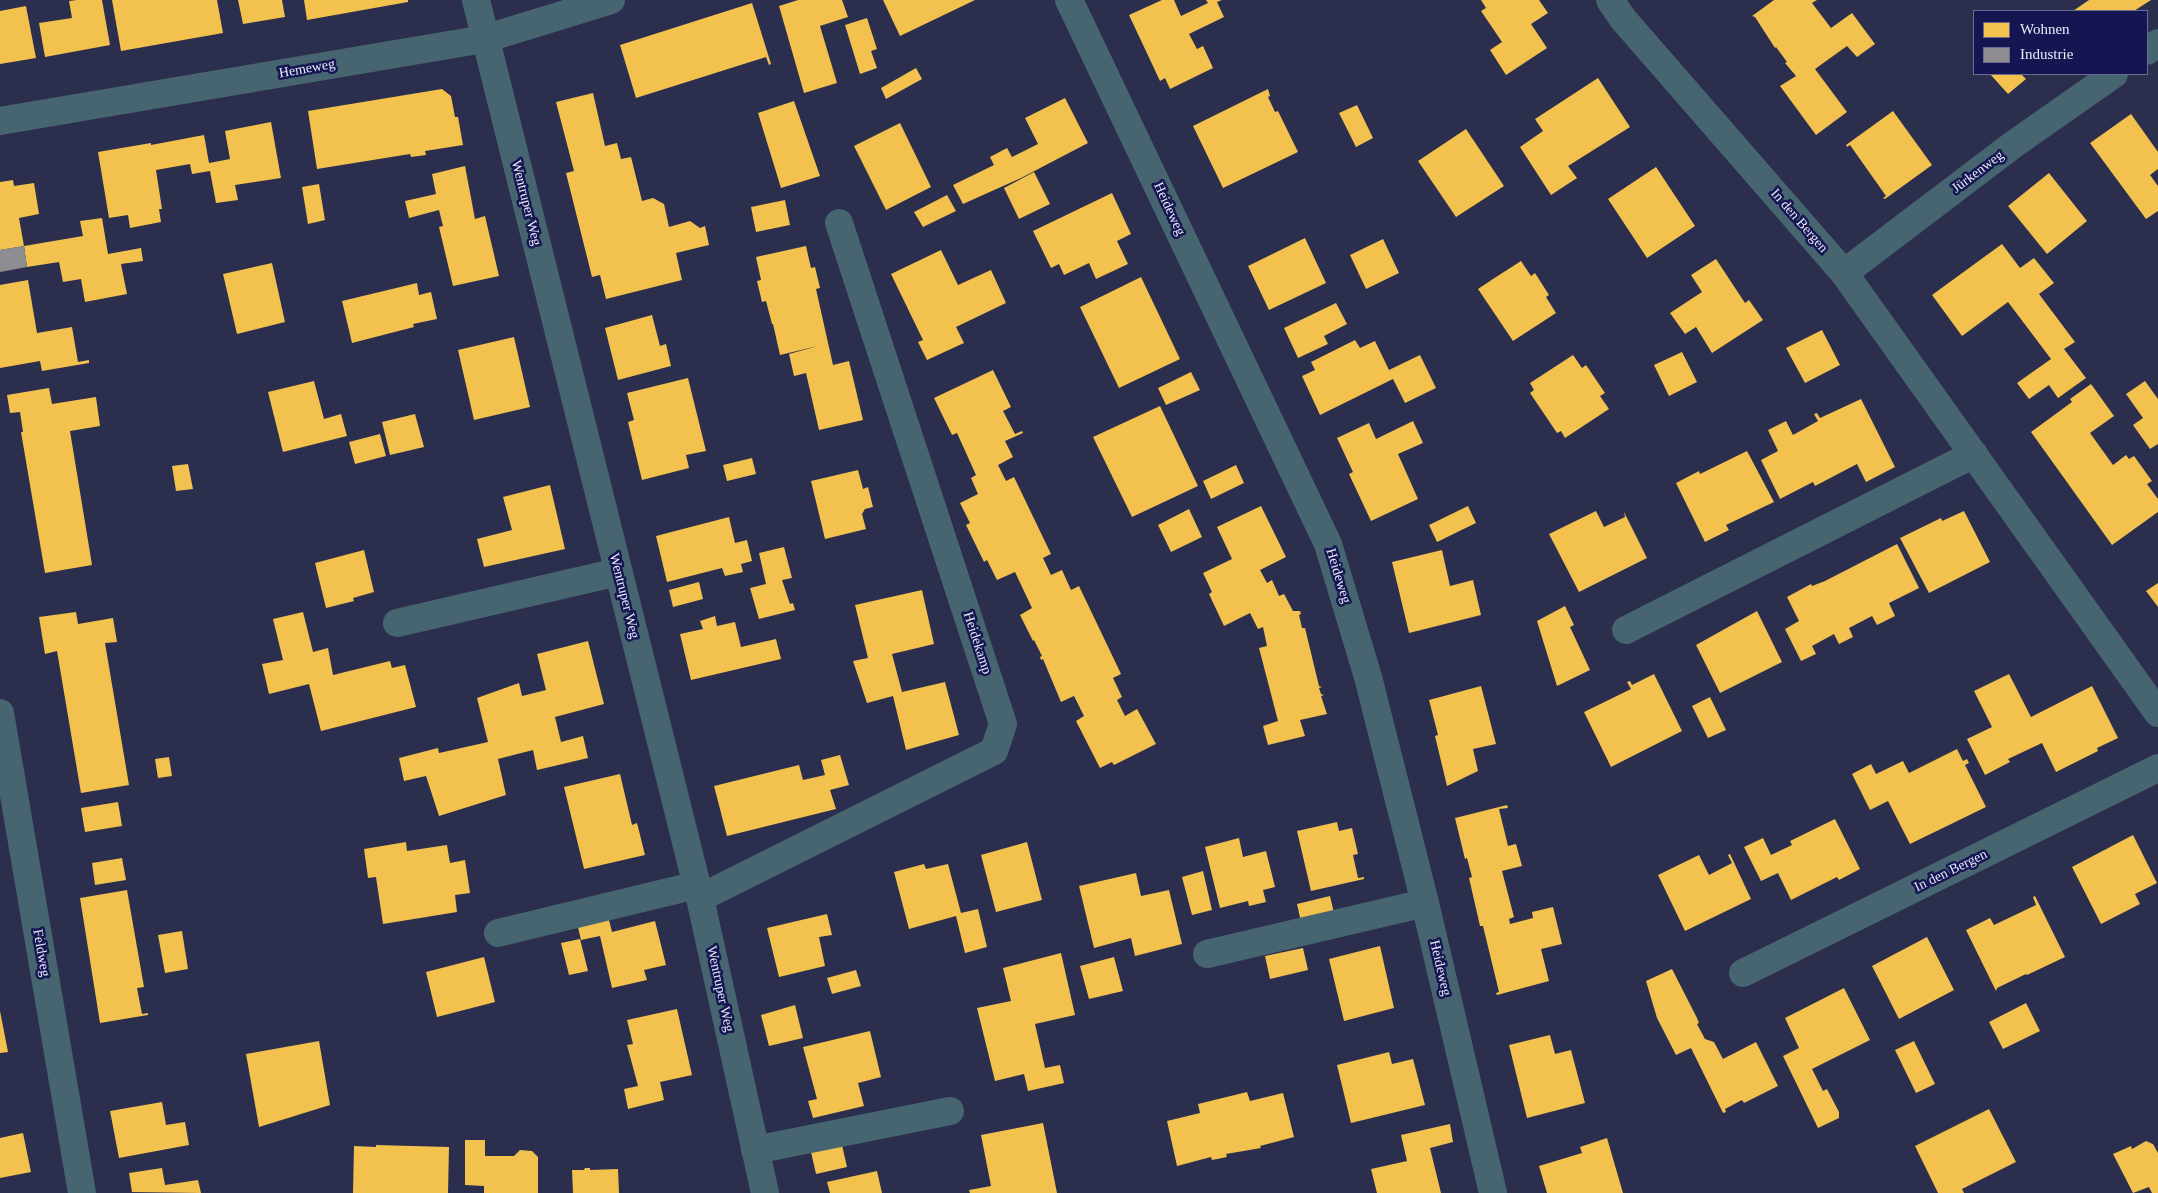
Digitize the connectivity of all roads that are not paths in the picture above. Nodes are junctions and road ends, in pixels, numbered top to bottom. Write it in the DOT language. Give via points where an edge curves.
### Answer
graph roads {
  1 [pos="476,0"];
  2 [pos="611,0"];
  3 [pos="1069,0"];
  4 [pos="1610,0"];
  5 [pos="484,39"];
  6 [pos="2113,75"];
  7 [pos="0,121"];
  8 [pos="840,223"];
  9 [pos="1844,273"];
  10 [pos="1974,454"];
  11 [pos="618,572"];
  12 [pos="398,623"];
  13 [pos="1626,630"];
  14 [pos="0,713"];
  15 [pos="2158,713"];
  16 [pos="2158,768"];
  17 [pos="698,892"];
  18 [pos="1425,903"];
  19 [pos="498,933"];
  20 [pos="1207,954"];
  21 [pos="1743,972"];
  22 [pos="950,1111"];
  23 [pos="755,1150"];
  24 [pos="82,1193"];
  25 [pos="765,1193"];
  26 [pos="1493,1193"];
  1 -- 5 [label="street, Wentruper Weg"];
  2 -- 5 [label="street, Hemeweg"];
  3 -- 18 [label="street, Heideweg" via="1328,544 1368,677"];
  4 -- 9 [label="street, In den Bergen" via="1622,19"];
  5 -- 7 [label="street, Hemeweg"];
  5 -- 11 [label="street, Wentruper Weg"];
  6 -- 9 [label="street, Jürkenweg" via="2014,144"];
  8 -- 17 [label="street, Heidekamp" via="1003,724 994,752"];
  9 -- 10 [label="street, In den Bergen"];
  10 -- 13 [label="street"];
  10 -- 15 [label="street, In den Bergen"];
  11 -- 12 [label="street"];
  11 -- 17 [label="street, Wentruper Weg"];
  14 -- 24 [label="street, Feldweg"];
  16 -- 21 [label="street, In den Bergen"];
  17 -- 19 [label="street, Heidekamp"];
  17 -- 23 [label="street, Wentruper Weg"];
  18 -- 20 [label="street"];
  18 -- 26 [label="street, Heideweg"];
  22 -- 23 [label="street"];
  23 -- 25 [label="street, Wentruper Weg"];
}
